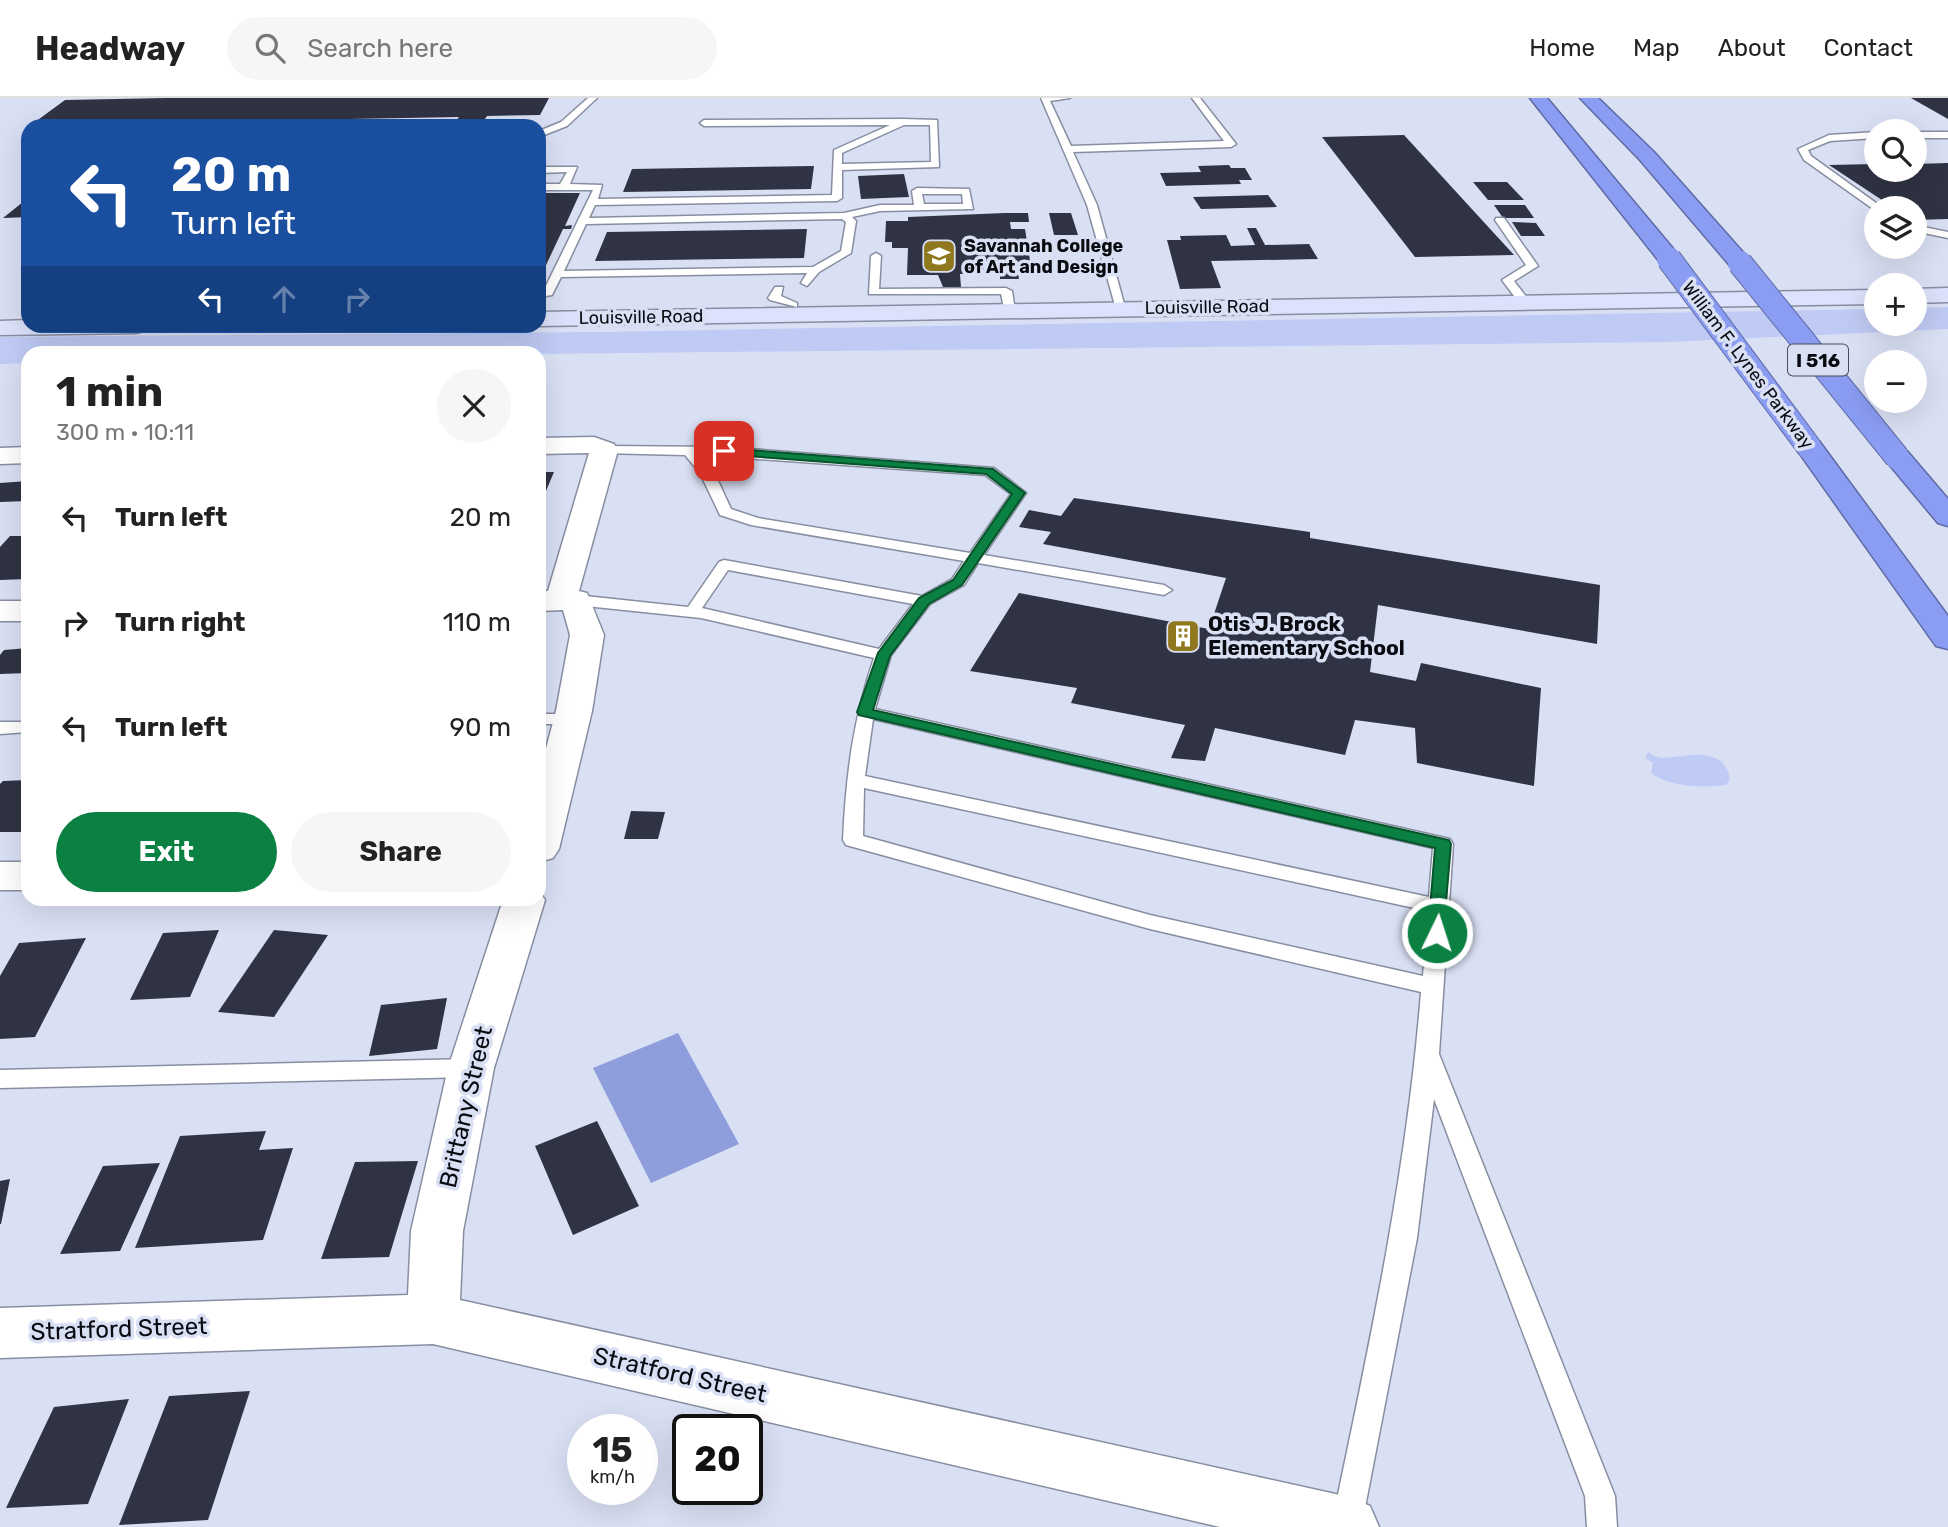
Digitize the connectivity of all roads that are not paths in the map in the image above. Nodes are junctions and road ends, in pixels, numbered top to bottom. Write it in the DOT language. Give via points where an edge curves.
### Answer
graph roads {
  1 [pos="593,98"];
  2 [pos="1066,98"];
  3 [pos="1196,98"];
  4 [pos="1538,98"];
  5 [pos="1588,98"];
  6 [pos="903,122"];
  7 [pos="705,123"];
  8 [pos="546,131"];
  9 [pos="1927,135"];
  10 [pos="1948,135"];
  11 [pos="1864,136"];
  12 [pos="1069,149"];
  13 [pos="913,165"];
  14 [pos="837,167"];
  15 [pos="546,170"];
  16 [pos="546,187"];
  17 [pos="563,187"];
  18 [pos="917,191"];
  19 [pos="1864,198"];
  20 [pos="793,200"];
  21 [pos="591,202"];
  22 [pos="919,207"];
  23 [pos="844,216"];
  24 [pos="790,218"];
  25 [pos="1500,220"];
  26 [pos="583,221"];
  27 [pos="1927,231"];
  28 [pos="1948,235"];
  29 [pos="876,256"];
  30 [pos="815,270"];
  31 [pos="558,274"];
  32 [pos="784,280"];
  33 [pos="546,291"];
  34 [pos="1948,295"];
  35 [pos="1927,296"];
  36 [pos="1864,297"];
  37 [pos="1525,303"];
  38 [pos="1122,309"];
  39 [pos="790,310"];
  40 [pos="1009,311"];
  41 [pos="546,317"];
  42 [pos="0,328"];
  43 [pos="21,328"];
  44 [pos="546,446"];
  45 [pos="604,450"];
  46 [pos="690,451"];
  47 [pos="21,455"];
  48 [pos="0,456"];
  49 [pos="992,457"];
  50 [pos="940,467"];
  51 [pos="1948,517"];
  52 [pos="974,558"];
  53 [pos="1164,590"];
  54 [pos="559,600"];
  55 [pos="924,601"];
  56 [pos="0,611"];
  57 [pos="21,611"];
  58 [pos="692,612"];
  59 [pos="1948,639"];
  60 [pos="883,656"];
  61 [pos="865,712"];
  62 [pos="556,719"];
  63 [pos="21,727"];
  64 [pos="0,728"];
  65 [pos="855,780"];
  66 [pos="546,795"];
  67 [pos="0,876"];
  68 [pos="21,876"];
  69 [pos="522,906"];
  70 [pos="1438,906"];
  71 [pos="1433,986"];
  72 [pos="1428,1053"];
  73 [pos="471,1068"];
  74 [pos="0,1079"];
  75 [pos="433,1320"];
  76 [pos="0,1333"];
  77 [pos="1331,1525"];
  78 [pos="1602,1527"];
  1 -- 8 [label="lane" via="564,124"];
  2 -- 12 [label="lane" via="1045,98"];
  3 -- 12 [label="lane" via="1231,144"];
  4 -- 59 [label="highway, William F. Lynes Parkway / I 516, bridge" via="1667,256"];
  5 -- 51 [label="highway, I 516, bridge" via="1664,175 1740,263"];
  6 -- 7 [label="lane"];
  6 -- 13 [label="lane" via="934,122 936,164"];
  6 -- 14 [label="lane" via="837,152"];
  9 -- 10 [label="lane"];
  11 -- 19 [label="lane" via="1830,137 1803,149 1807,158"];
  12 -- 38 [label="lane" via="1092,205"];
  13 -- 14 [label="lane"];
  13 -- 18 [label="lane"];
  14 -- 20 [label="lane" via="837,198"];
  15 -- 17 [label="lane" via="574,169"];
  16 -- 17 [label="lane"];
  17 -- 21 [label="lane" via="599,187"];
  18 -- 22 [label="lane"];
  18 -- 22 [label="lane" via="966,191 969,206"];
  20 -- 21 [label="lane"];
  20 -- 24 [label="lane"];
  21 -- 26 [label="lane"];
  22 -- 23 [label="lane" via="880,208"];
  23 -- 24 [label="lane"];
  23 -- 30 [label="lane" via="851,221 846,253"];
  24 -- 26 [label="lane"];
  25 -- 37 [label="lane" via="1532,266 1508,280"];
  26 -- 31 [label="lane"];
  27 -- 28 [label="lane"];
  29 -- 40 [label="lane" via="873,292 1006,291"];
  30 -- 32 [label="lane"];
  30 -- 39 [label="lane"];
  31 -- 32 [label="lane"];
  31 -- 33 [label="lane"];
  32 -- 39 [label="lane" via="774,298"];
  34 -- 35 [label="main road"];
  36 -- 37 [label="main road, Louisville Road"];
  37 -- 38 [label="main road, Louisville Road"];
  38 -- 40 [label="main road, Louisville Road"];
  39 -- 40 [label="main road, Louisville Road"];
  39 -- 41 [label="main road, Louisville Road"];
  42 -- 43 [label="main road"];
  44 -- 45 [label="street" via="594,445"];
  45 -- 46 [label="lane"];
  45 -- 54 [label="street"];
  46 -- 50 [label="lane"];
  46 -- 52 [label="lane" via="707,472 725,512 757,522"];
  47 -- 48 [label="street"];
  49 -- 50 [label="lane"];
  50 -- 52 [label="lane" via="989,471 1019,493"];
  52 -- 53 [label="lane"];
  52 -- 55 [label="lane" via="958,582"];
  54 -- 58 [label="lane"];
  54 -- 62 [label="street" via="587,635"];
  55 -- 58 [label="lane" via="724,565"];
  55 -- 60 [label="lane"];
  56 -- 57 [label="street"];
  58 -- 60 [label="lane"];
  60 -- 61 [label="lane"];
  61 -- 65 [label="lane"];
  61 -- 70 [label="lane" via="1443,844"];
  62 -- 66 [label="street"];
  63 -- 64 [label="lane"];
  65 -- 70 [label="lane"];
  65 -- 71 [label="lane" via="853,839 1150,922"];
  67 -- 68 [label="street"];
  69 -- 73 [label="street, Brittany Street"];
  70 -- 71 [label="lane"];
  71 -- 72 [label="lane"];
  72 -- 77 [label="lane" via="1404,1238"];
  72 -- 78 [label="lane" via="1600,1496"];
  73 -- 74 [label="lane"];
  73 -- 75 [label="street, Brittany Street" via="437,1231"];
  75 -- 76 [label="street, Stratford Street"];
  75 -- 77 [label="street, Stratford Street"];
}
